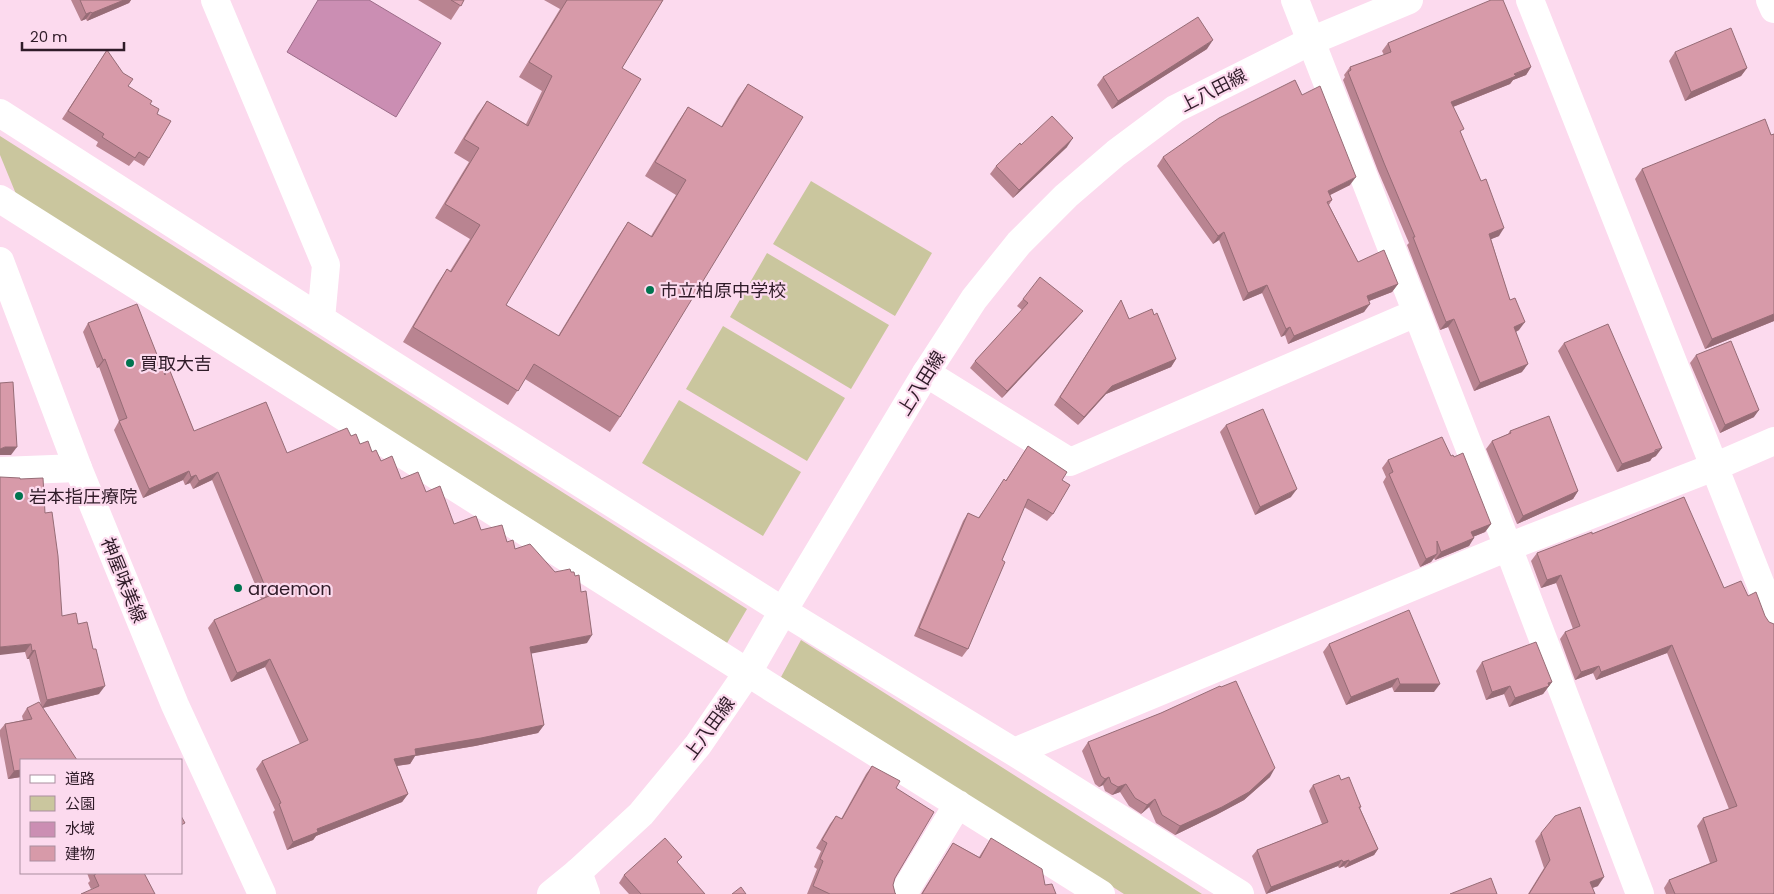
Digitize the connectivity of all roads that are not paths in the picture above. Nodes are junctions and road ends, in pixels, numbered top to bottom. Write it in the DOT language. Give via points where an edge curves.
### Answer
graph roads {
  1 [pos="215,0"];
  2 [pos="1295,0"];
  3 [pos="1409,0"];
  4 [pos="1530,0"];
  5 [pos="1770,0"];
  6 [pos="1774,9"];
  7 [pos="1311,41"];
  8 [pos="0,114"];
  9 [pos="0,199"];
  10 [pos="0,261"];
  11 [pos="1416,313"];
  12 [pos="321,319"];
  13 [pos="926,374"];
  14 [pos="1774,441"];
  15 [pos="1714,467"];
  16 [pos="78,468"];
  17 [pos="0,471"];
  18 [pos="1508,547"];
  19 [pos="783,611"];
  20 [pos="1774,618"];
  21 [pos="748,672"];
  22 [pos="1014,752"];
  23 [pos="958,804"];
  24 [pos="582,883"];
  25 [pos="262,894"];
  26 [pos="551,894"];
  27 [pos="903,894"];
  28 [pos="1101,894"];
  29 [pos="1240,894"];
  30 [pos="1640,894"];
  1 -- 12 [label="street" via="326,265"];
  2 -- 7 [label="street"];
  3 -- 7 [label="street, 上八田線"];
  4 -- 15 [label="street"];
  5 -- 6 [label="street"];
  7 -- 11 [label="street"];
  7 -- 13 [label="street, 上八田線" via="1175,110 1116,152 1018,243 974,299"];
  8 -- 12 [label="street"];
  9 -- 21 [label="street"];
  10 -- 16 [label="street, 神屋味美線"];
  11 -- 13 [label="street" via="1070,462"];
  11 -- 18 [label="street"];
  12 -- 19 [label="street"];
  13 -- 19 [label="street, 上八田線"];
  14 -- 15 [label="street"];
  15 -- 18 [label="street"];
  15 -- 20 [label="street"];
  16 -- 17 [label="street"];
  16 -- 25 [label="street, 神屋味美線" via="176,705"];
  18 -- 22 [label="street"];
  18 -- 30 [label="street"];
  19 -- 21 [label="street, 上八田線"];
  19 -- 22 [label="street"];
  21 -- 23 [label="street"];
  21 -- 24 [label="street, 上八田線" via="698,745"];
  22 -- 29 [label="street"];
  23 -- 27 [label="street"];
  23 -- 28 [label="street"];
  24 -- 26 [label="street, 上八田線"];
}
